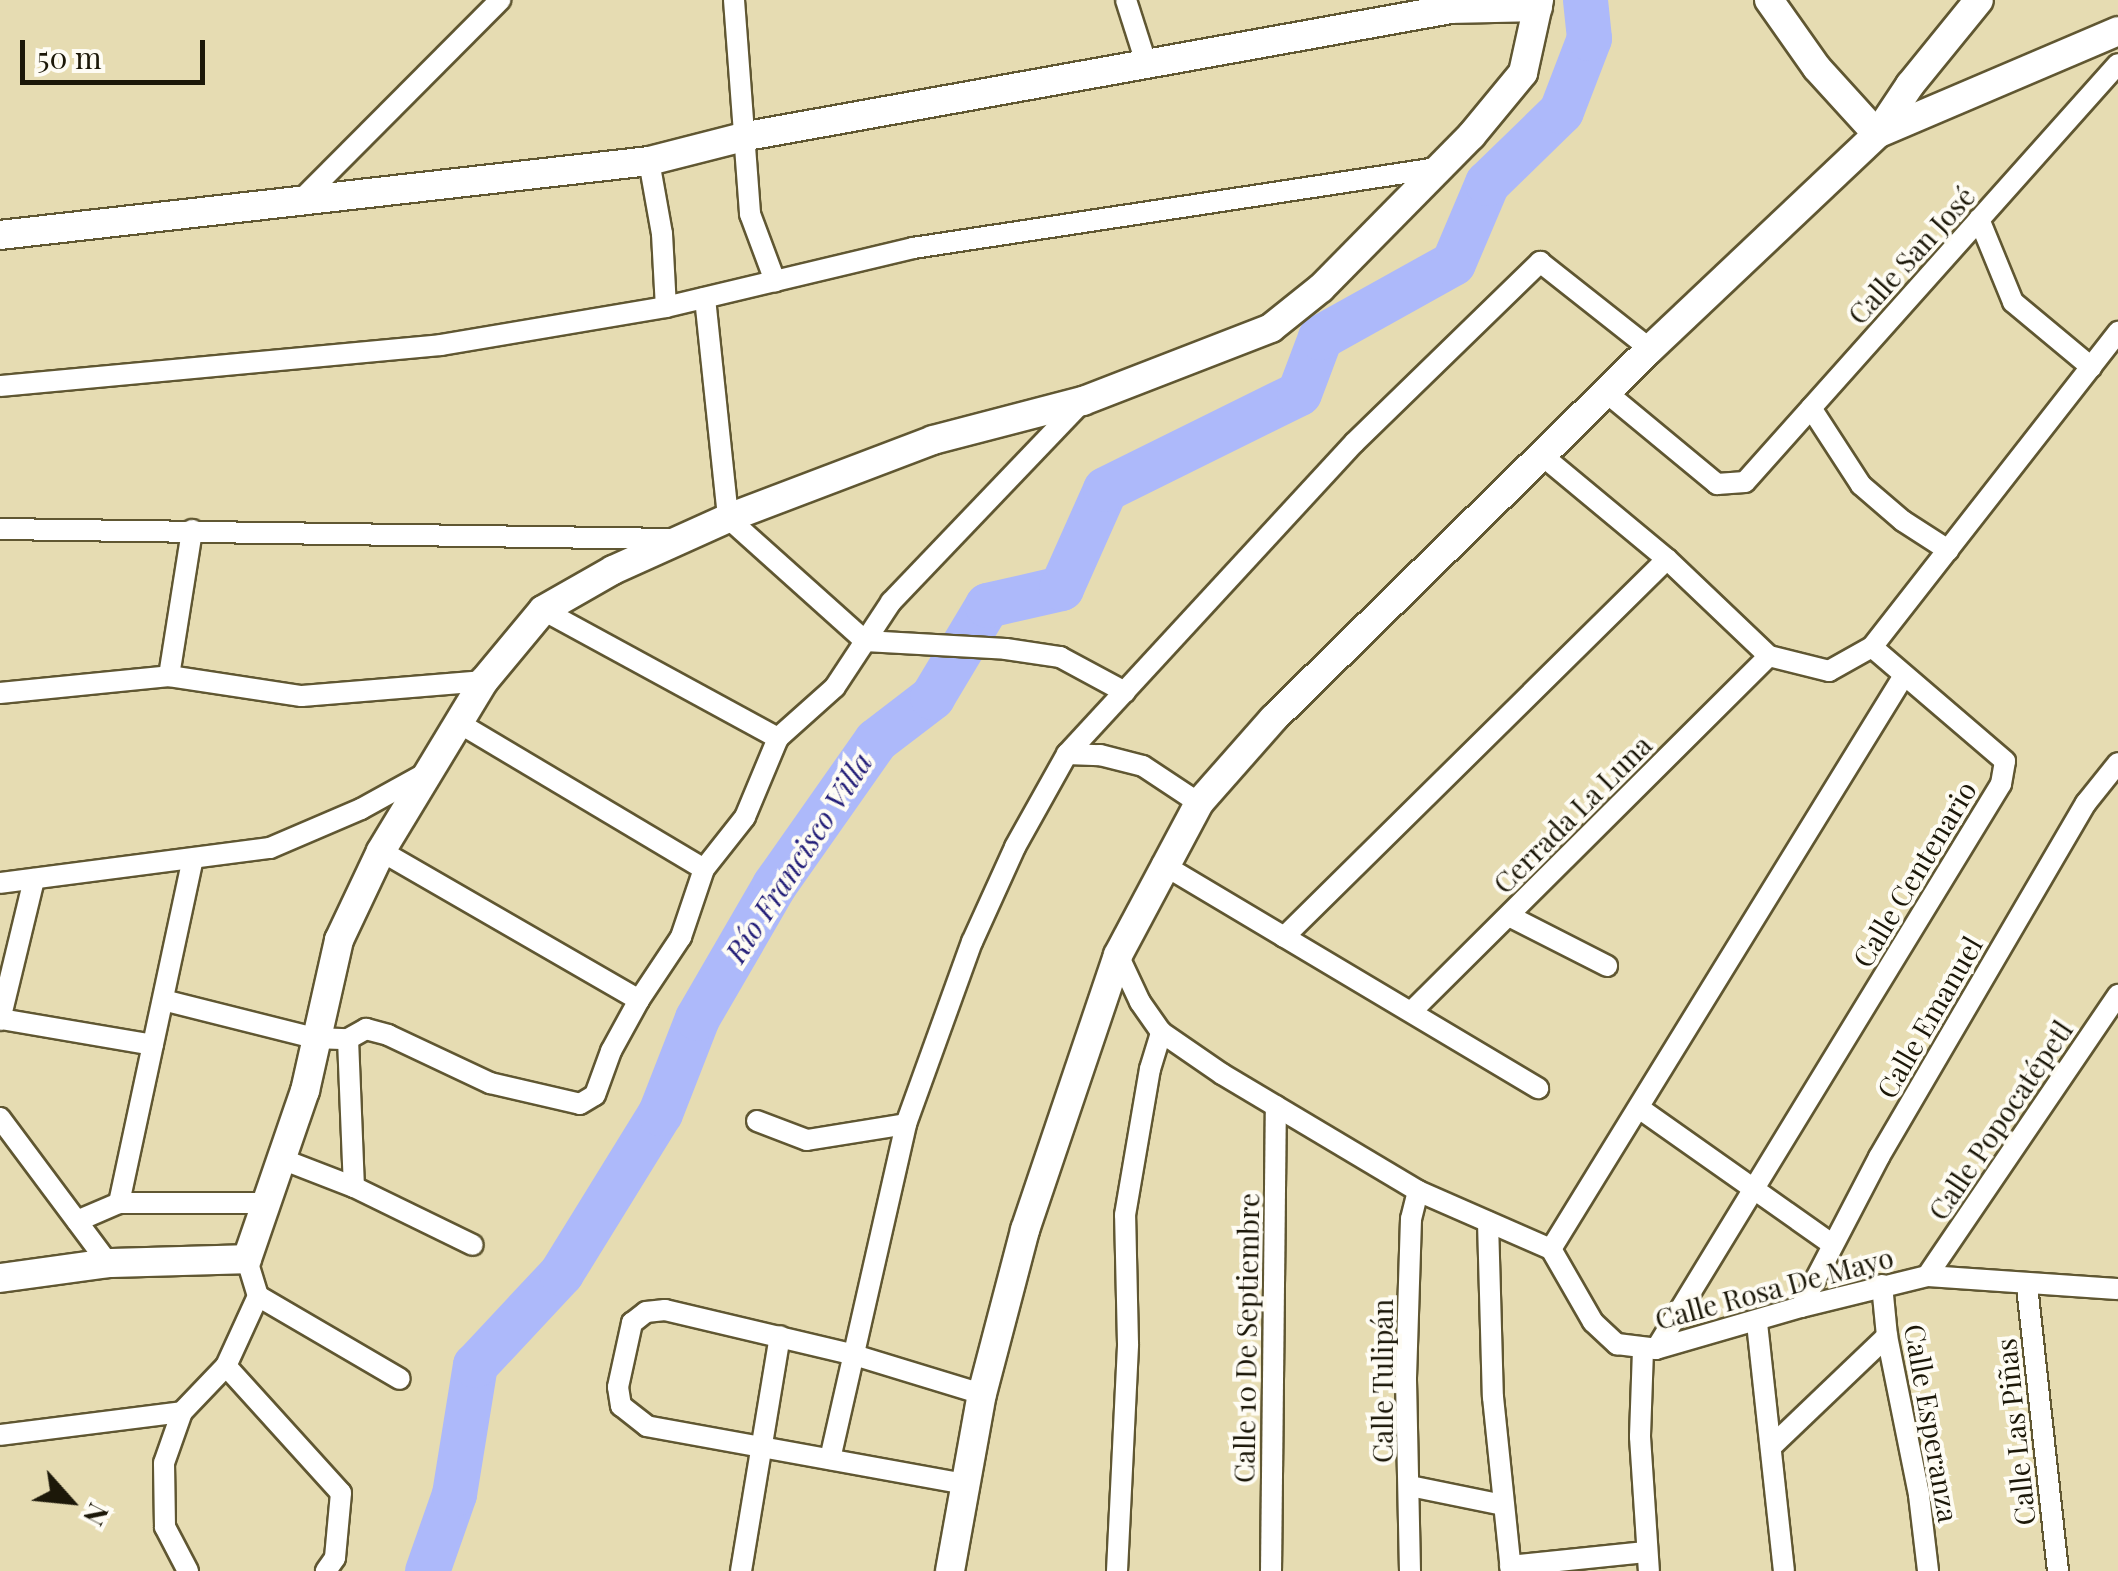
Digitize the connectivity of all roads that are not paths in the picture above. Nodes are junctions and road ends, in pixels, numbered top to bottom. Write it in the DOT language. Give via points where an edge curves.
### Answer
graph roads {
  1 [pos="500,0"];
  2 [pos="734,0"];
  3 [pos="1126,0"];
  4 [pos="1770,0"];
  5 [pos="1980,0"];
  6 [pos="1539,4"];
  7 [pos="2118,31"];
  8 [pos="2118,64"];
  9 [pos="1147,66"];
  10 [pos="1877,134"];
  11 [pos="747,136"];
  12 [pos="649,161"];
  13 [pos="1437,168"];
  14 [pos="300,201"];
  15 [pos="1979,219"];
  16 [pos="0,235"];
  17 [pos="775,281"];
  18 [pos="705,298"];
  19 [pos="666,307"];
  20 [pos="2118,332"];
  21 [pos="1650,349"];
  22 [pos="2091,368"];
  23 [pos="0,386"];
  24 [pos="1607,393"];
  25 [pos="1082,401"];
  26 [pos="1811,408"];
  27 [pos="1544,457"];
  28 [pos="728,518"];
  29 [pos="0,529"];
  30 [pos="192,530"];
  31 [pos="680,539"];
  32 [pos="1948,550"];
  33 [pos="1666,559"];
  34 [pos="543,610"];
  35 [pos="865,641"];
  36 [pos="1872,647"];
  37 [pos="1769,656"];
  38 [pos="169,676"];
  39 [pos="1903,677"];
  40 [pos="484,681"];
  41 [pos="0,692"];
  42 [pos="1125,692"];
  43 [pos="459,724"];
  44 [pos="778,738"];
  45 [pos="1067,754"];
  46 [pos="2118,763"];
  47 [pos="431,771"];
  48 [pos="1199,803"];
  49 [pos="381,851"];
  50 [pos="193,859"];
  51 [pos="1162,864"];
  52 [pos="704,869"];
  53 [pos="34,879"];
  54 [pos="0,882"];
  55 [pos="1509,916"];
  56 [pos="1284,937"];
  57 [pos="1118,955"];
  58 [pos="1607,966"];
  59 [pos="2118,995"];
  60 [pos="163,1000"];
  61 [pos="639,1000"];
  62 [pos="1413,1010"];
  63 [pos="0,1019"];
  64 [pos="1161,1032"];
  65 [pos="314,1038"];
  66 [pos="348,1038"];
  67 [pos="153,1045"];
  68 [pos="1538,1088"];
  69 [pos="1276,1106"];
  70 [pos="1640,1108"];
  71 [pos="758,1121"];
  72 [pos="906,1124"];
  73 [pos="4,1126"];
  74 [pos="279,1158"];
  75 [pos="354,1187"];
  76 [pos="1752,1188"];
  77 [pos="1418,1191"];
  78 [pos="120,1203"];
  79 [pos="265,1203"];
  80 [pos="78,1220"];
  81 [pos="1488,1222"];
  82 [pos="1833,1245"];
  83 [pos="473,1246"];
  84 [pos="1550,1250"];
  85 [pos="247,1259"];
  86 [pos="108,1263"];
  87 [pos="1928,1276"];
  88 [pos="0,1278"];
  89 [pos="1882,1285"];
  90 [pos="2027,1286"];
  91 [pos="2118,1289"];
  92 [pos="258,1296"];
  93 [pos="1801,1306"];
  94 [pos="1757,1323"];
  95 [pos="780,1336"];
  96 [pos="1887,1336"];
  97 [pos="1650,1349"];
  98 [pos="851,1354"];
  99 [pos="226,1366"];
  100 [pos="400,1378"];
  101 [pos="982,1394"];
  102 [pos="182,1412"];
  103 [pos="0,1435"];
  104 [pos="1773,1445"];
  105 [pos="763,1448"];
  106 [pos="830,1458"];
  107 [pos="966,1484"];
  108 [pos="1410,1486"];
  109 [pos="1503,1505"];
  110 [pos="1647,1561"];
  111 [pos="1511,1569"];
  112 [pos="188,1571"];
  113 [pos="326,1571"];
  114 [pos="741,1571"];
  115 [pos="950,1571"];
  116 [pos="1117,1571"];
  117 [pos="1271,1571"];
  118 [pos="1410,1571"];
  119 [pos="1784,1571"];
  120 [pos="1928,1571"];
  121 [pos="2058,1571"];
  1 -- 14 [label="street"];
  2 -- 11 [label="street"];
  3 -- 9 [label="street"];
  4 -- 10 [label="main road"];
  5 -- 10 [label="main road"];
  6 -- 9 [label="main road" via="1452,9"];
  6 -- 13 [label="main road" via="1523,74"];
  7 -- 10 [label="main road"];
  8 -- 15 [label="street, Calle San José"];
  9 -- 11 [label="main road"];
  10 -- 21 [label="main road"];
  11 -- 12 [label="main road"];
  11 -- 17 [label="street" via="750,214"];
  12 -- 14 [label="main road"];
  12 -- 19 [label="street"];
  13 -- 17 [label="street" via="913,248"];
  13 -- 25 [label="main road" via="1321,288 1271,328"];
  14 -- 16 [label="main road"];
  15 -- 22 [label="street" via="2014,302"];
  15 -- 26 [label="street, Calle San José"];
  17 -- 18 [label="street"];
  18 -- 19 [label="street"];
  18 -- 28 [label="street"];
  19 -- 23 [label="street" via="441,345"];
  20 -- 22 [label="street"];
  21 -- 24 [label="main road"];
  21 -- 42 [label="street" via="1540,262 1354,443"];
  22 -- 32 [label="street"];
  24 -- 26 [label="street, Calle San José" via="1716,484 1745,482"];
  24 -- 27 [label="main road"];
  25 -- 28 [label="main road" via="933,440"];
  25 -- 35 [label="street" via="890,602"];
  26 -- 32 [label="street" via="1860,485"];
  27 -- 33 [label="street"];
  27 -- 48 [label="main road" via="1274,719"];
  28 -- 31 [label="main road"];
  28 -- 35 [label="street"];
  29 -- 30 [label="street"];
  30 -- 31 [label="street"];
  30 -- 38 [label="street"];
  31 -- 34 [label="main road"];
  32 -- 36 [label="street"];
  33 -- 37 [label="street"];
  33 -- 56 [label="street"];
  34 -- 40 [label="main road"];
  34 -- 44 [label="street"];
  35 -- 42 [label="street" via="1060,657"];
  35 -- 44 [label="street" via="835,688"];
  36 -- 37 [label="street" via="1829,671"];
  36 -- 39 [label="street, Calle Centenario"];
  37 -- 55 [label="street, Cerrada La Luna"];
  38 -- 40 [label="street" via="302,696"];
  38 -- 41 [label="street"];
  39 -- 70 [label="street"];
  39 -- 76 [label="street, Calle Centenario" via="2005,761 2001,784"];
  40 -- 43 [label="main road"];
  42 -- 45 [label="street"];
  43 -- 47 [label="main road"];
  43 -- 52 [label="street"];
  44 -- 52 [label="street" via="744,817"];
  45 -- 48 [label="street" via="1143,766"];
  45 -- 72 [label="street" via="972,942"];
  46 -- 82 [label="street, Calle Emanuel" via="2076,820"];
  47 -- 49 [label="main road"];
  47 -- 50 [label="street" via="270,848"];
  48 -- 51 [label="main road"];
  49 -- 61 [label="street"];
  49 -- 65 [label="main road" via="338,940"];
  50 -- 53 [label="street"];
  50 -- 60 [label="street"];
  51 -- 56 [label="street"];
  51 -- 57 [label="main road"];
  52 -- 61 [label="street" via="681,938"];
  53 -- 54 [label="street"];
  53 -- 63 [label="street"];
  55 -- 58 [label="street"];
  55 -- 62 [label="street, Cerrada La Luna"];
  56 -- 62 [label="street"];
  57 -- 64 [label="street"];
  57 -- 101 [label="main road" via="1025,1230"];
  59 -- 87 [label="street, Calle Popocatépetl"];
  60 -- 65 [label="street"];
  60 -- 67 [label="street"];
  61 -- 66 [label="street" via="595,1095 580,1104 490,1083 388,1034 366,1029"];
  62 -- 68 [label="street"];
  63 -- 67 [label="street"];
  64 -- 69 [label="street"];
  64 -- 116 [label="street" via="1125,1216 1128,1344"];
  65 -- 66 [label="street"];
  65 -- 74 [label="main road" via="305,1092"];
  66 -- 75 [label="street"];
  67 -- 78 [label="street"];
  69 -- 77 [label="street"];
  69 -- 117 [label="street, Calle 10 De Septiembre"];
  70 -- 76 [label="street"];
  70 -- 84 [label="street"];
  71 -- 72 [label="street" via="807,1140"];
  72 -- 98 [label="street"];
  73 -- 80 [label="street"];
  74 -- 75 [label="street"];
  74 -- 79 [label="main road"];
  75 -- 83 [label="street"];
  76 -- 82 [label="street"];
  76 -- 97 [label="street, Calle Centenario"];
  77 -- 81 [label="street"];
  77 -- 108 [label="street, Calle Tulipán" via="1408,1288"];
  78 -- 79 [label="street"];
  78 -- 80 [label="street"];
  79 -- 85 [label="main road"];
  80 -- 86 [label="street"];
  81 -- 84 [label="street"];
  81 -- 109 [label="street"];
  82 -- 93 [label="street, Calle Emanuel"];
  84 -- 97 [label="street, Calle Rosa De Mayo" via="1592,1322 1617,1344"];
  85 -- 86 [label="main road"];
  85 -- 92 [label="street"];
  86 -- 88 [label="main road"];
  87 -- 89 [label="street, Calle Rosa De Mayo"];
  87 -- 90 [label="street, Calle Rosa De Mayo"];
  89 -- 93 [label="street, Calle Rosa De Mayo"];
  89 -- 96 [label="street, Calle Esperanza"];
  90 -- 91 [label="street, Calle Rosa De Mayo"];
  90 -- 121 [label="street, Calle Las Piñas"];
  92 -- 99 [label="street"];
  92 -- 100 [label="street"];
  93 -- 94 [label="street, Calle Rosa De Mayo"];
  94 -- 97 [label="street, Calle Rosa De Mayo"];
  94 -- 104 [label="street"];
  95 -- 98 [label="street"];
  95 -- 105 [label="street"];
  95 -- 105 [label="street" via="665,1310 646,1312 632,1323 618,1387 620,1406 647,1426"];
  96 -- 104 [label="street"];
  96 -- 120 [label="street, Calle Esperanza" via="1920,1495"];
  97 -- 110 [label="street" via="1640,1437"];
  98 -- 101 [label="street"];
  98 -- 106 [label="street"];
  99 -- 102 [label="street"];
  99 -- 113 [label="street" via="340,1494 336,1558"];
  101 -- 107 [label="main road"];
  102 -- 103 [label="street"];
  102 -- 112 [label="street" via="164,1462 165,1527"];
  104 -- 119 [label="street"];
  105 -- 106 [label="street"];
  105 -- 114 [label="street"];
  106 -- 107 [label="street"];
  107 -- 115 [label="main road"];
  108 -- 109 [label="street"];
  108 -- 118 [label="street, Calle Tulipán"];
  109 -- 111 [label="street"];
  110 -- 111 [label="street"];
}
